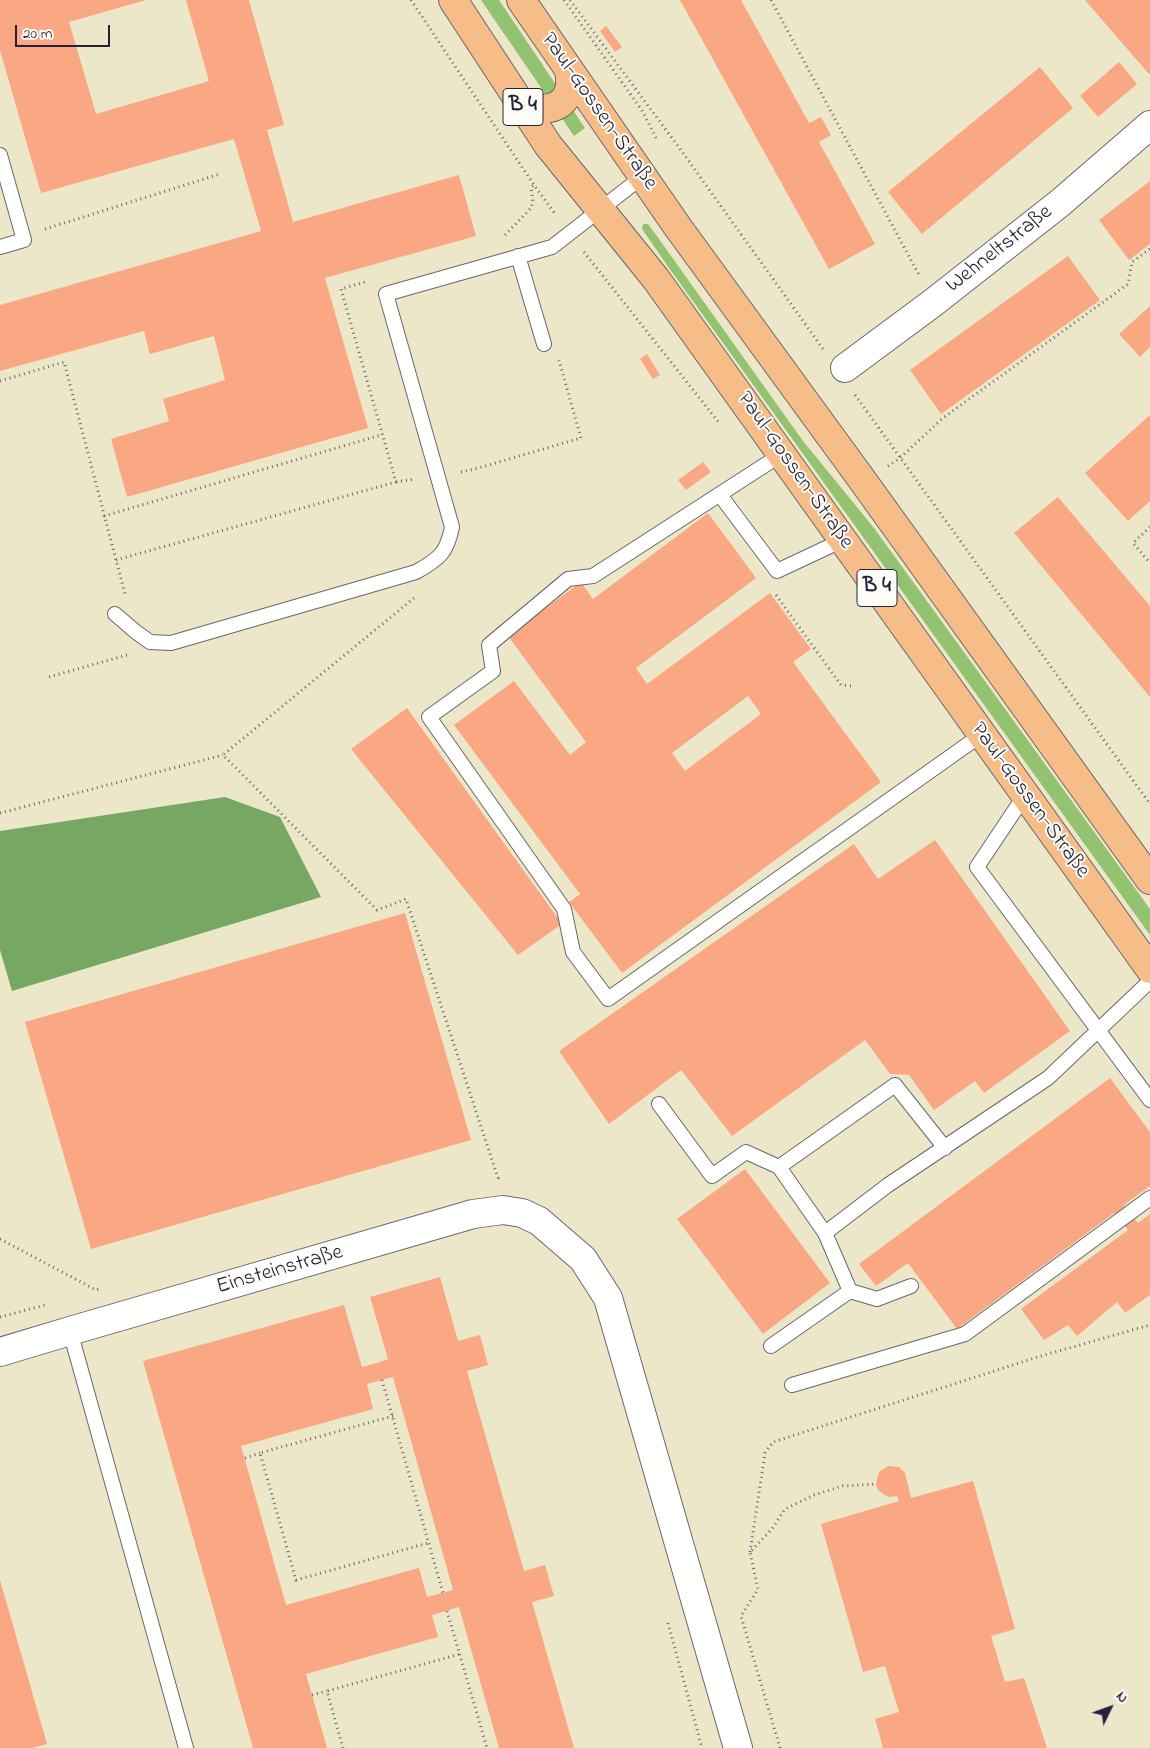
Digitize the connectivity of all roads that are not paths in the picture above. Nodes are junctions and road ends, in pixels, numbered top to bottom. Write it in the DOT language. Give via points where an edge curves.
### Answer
graph roads {
  1 [pos="453,0"];
  2 [pos="521,0"];
  3 [pos="569,71"];
  4 [pos="521,103"];
  5 [pos="1150,124"];
  6 [pos="0,155"];
  7 [pos="642,177"];
  8 [pos="600,210"];
  9 [pos="0,246"];
  10 [pos="518,256"];
  11 [pos="544,344"];
  12 [pos="841,370"];
  13 [pos="782,454"];
  14 [pos="720,495"];
  15 [pos="843,540"];
  16 [pos="115,614"];
  17 [pos="981,735"];
  18 [pos="1024,795"];
  19 [pos="1150,880"];
  20 [pos="1150,969"];
  21 [pos="1150,981"];
  22 [pos="1097,1030"];
  23 [pos="1150,1100"];
  24 [pos="659,1104"];
  25 [pos="945,1148"];
  26 [pos="779,1167"];
  27 [pos="1150,1198"];
  28 [pos="825,1233"];
  29 [pos="911,1286"];
  30 [pos="850,1291"];
  31 [pos="70,1331"];
  32 [pos="771,1346"];
  33 [pos="0,1352"];
  34 [pos="792,1385"];
  35 [pos="186,1748"];
  36 [pos="738,1748"];
  1 -- 4 [label="main road, Paul-Gossen-Straße / B 4"];
  2 -- 3 [label="main road, Paul-Gossen-Straße / B 4"];
  3 -- 4 [label="main road, B 4" via="569,90 558,105 536,109"];
  3 -- 7 [label="main road, Paul-Gossen-Straße / B 4"];
  4 -- 8 [label="main road, Paul-Gossen-Straße / B 4" via="548,145"];
  5 -- 12 [label="street, Wehneltstraße" via="1060,203 941,297"];
  6 -- 9 [label="lane" via="24,240"];
  7 -- 8 [label="lane"];
  7 -- 19 [label="main road, Paul-Gossen-Straße / B 4"];
  8 -- 10 [label="lane" via="552,247"];
  8 -- 13 [label="main road, Paul-Gossen-Straße / B 4" via="656,278"];
  10 -- 11 [label="lane"];
  10 -- 16 [label="lane" via="386,294 452,526 444,552 432,563 416,572 171,642 150,642"];
  13 -- 14 [label="lane"];
  13 -- 15 [label="main road, Paul-Gossen-Straße / B 4"];
  14 -- 15 [label="lane" via="776,571"];
  14 -- 17 [label="lane" via="593,576 568,579 489,645 493,671 429,717 564,909 573,952 608,999"];
  15 -- 17 [label="main road, Paul-Gossen-Straße / B 4"];
  17 -- 18 [label="main road, Paul-Gossen-Straße / B 4"];
  18 -- 20 [label="main road, Paul-Gossen-Straße / B 4"];
  18 -- 22 [label="lane" via="977,867"];
  21 -- 22 [label="lane"];
  22 -- 23 [label="lane"];
  22 -- 25 [label="lane" via="1048,1078"];
  24 -- 26 [label="lane" via="712,1176 746,1152"];
  25 -- 26 [label="lane" via="895,1085"];
  25 -- 28 [label="lane" via="888,1185"];
  26 -- 28 [label="lane"];
  27 -- 34 [label="lane" via="965,1334"];
  28 -- 30 [label="lane"];
  29 -- 30 [label="lane" via="877,1299"];
  30 -- 32 [label="lane"];
  31 -- 33 [label="street, Einsteinstraße"];
  31 -- 35 [label="lane"];
  31 -- 36 [label="street, Einsteinstraße" via="473,1214 503,1210 522,1213 539,1221 582,1259 608,1298"];
}
